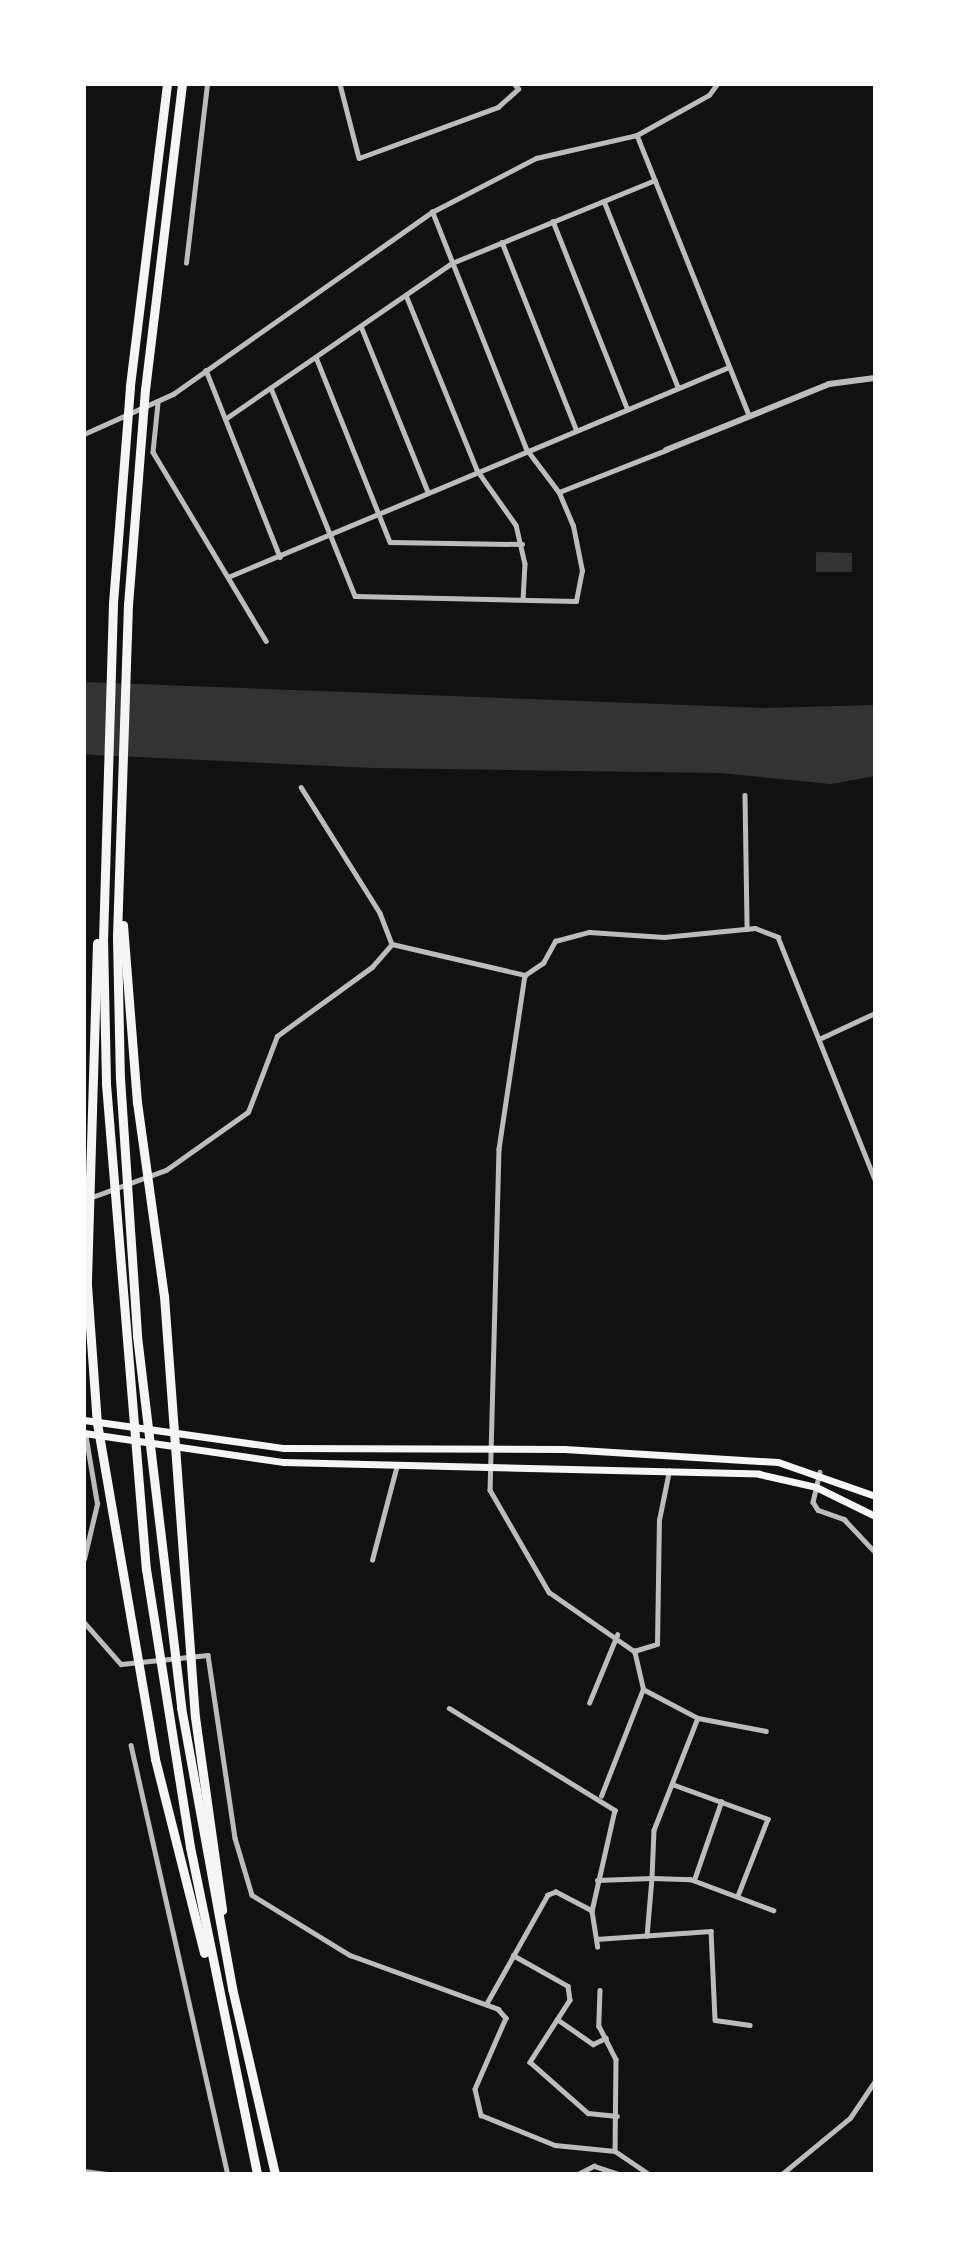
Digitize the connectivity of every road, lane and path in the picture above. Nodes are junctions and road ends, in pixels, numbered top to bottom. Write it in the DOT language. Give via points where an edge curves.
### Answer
graph roads {
  1 [pos="167,84"];
  2 [pos="182,84"];
  3 [pos="207,84"];
  4 [pos="340,84"];
  5 [pos="514,84"];
  6 [pos="717,84"];
  7 [pos="637,135"];
  8 [pos="655,180"];
  9 [pos="604,201"];
  10 [pos="432,212"];
  11 [pos="553,221"];
  12 [pos="502,242"];
  13 [pos="186,263"];
  14 [pos="452,263"];
  15 [pos="406,295"];
  16 [pos="361,326"];
  17 [pos="316,357"];
  18 [pos="729,367"];
  19 [pos="205,370"];
  20 [pos="875,378"];
  21 [pos="678,387"];
  22 [pos="271,388"];
  23 [pos="158,402"];
  24 [pos="627,408"];
  25 [pos="749,415"];
  26 [pos="225,419"];
  27 [pos="576,429"];
  28 [pos="84,434"];
  29 [pos="526,449"];
  30 [pos="666,450"];
  31 [pos="477,470"];
  32 [pos="428,492"];
  33 [pos="559,493"];
  34 [pos="379,514"];
  35 [pos="330,536"];
  36 [pos="522,544"];
  37 [pos="280,557"];
  38 [pos="228,577"];
  39 [pos="523,599"];
  40 [pos="266,641"];
  41 [pos="301,787"];
  42 [pos="746,795"];
  43 [pos="104,823"];
  44 [pos="119,823"];
  45 [pos="747,929"];
  46 [pos="392,944"];
  47 [pos="525,975"];
  48 [pos="875,1013"];
  49 [pos="818,1039"];
  50 [pos="875,1178"];
  51 [pos="84,1200"];
  52 [pos="84,1420"];
  53 [pos="97,1423"];
  54 [pos="85,1433"];
  55 [pos="101,1437"];
  56 [pos="176,1437"];
  57 [pos="491,1450"];
  58 [pos="178,1451"];
  59 [pos="490,1463"];
  60 [pos="397,1464"];
  61 [pos="669,1471"];
  62 [pos="820,1472"];
  63 [pos="816,1487"];
  64 [pos="875,1496"];
  65 [pos="875,1516"];
  66 [pos="875,1552"];
  67 [pos="84,1559"];
  68 [pos="372,1560"];
  69 [pos="84,1622"];
  70 [pos="617,1635"];
  71 [pos="634,1651"];
  72 [pos="643,1689"];
  73 [pos="589,1703"];
  74 [pos="449,1708"];
  75 [pos="698,1718"];
  76 [pos="766,1731"];
  77 [pos="131,1745"];
  78 [pos="672,1784"];
  79 [pos="601,1796"];
  80 [pos="722,1802"];
  81 [pos="652,1878"];
  82 [pos="597,1880"];
  83 [pos="694,1880"];
  84 [pos="738,1896"];
  85 [pos="592,1910"];
  86 [pos="773,1910"];
  87 [pos="647,1936"];
  88 [pos="596,1939"];
  89 [pos="598,1947"];
  90 [pos="513,1955"];
  91 [pos="232,1988"];
  92 [pos="600,1990"];
  93 [pos="488,2002"];
  94 [pos="220,2013"];
  95 [pos="557,2019"];
  96 [pos="750,2025"];
  97 [pos="606,2038"];
  98 [pos="875,2081"];
  99 [pos="617,2116"];
  100 [pos="615,2151"];
  101 [pos="84,2171"];
  102 [pos="107,2174"];
  103 [pos="228,2174"];
  104 [pos="257,2174"];
  105 [pos="275,2174"];
  106 [pos="578,2174"];
  107 [pos="618,2174"];
  108 [pos="649,2174"];
  109 [pos="782,2174"];
  1 -- 43 [label="highway" via="130,387"];
  2 -- 44 [label="highway" via="145,389"];
  3 -- 13 [label="street"];
  4 -- 5 [label="street" via="359,158 498,107 518,89"];
  6 -- 7 [label="street" via="709,95"];
  7 -- 8 [label="street"];
  7 -- 10 [label="street" via="536,158"];
  8 -- 9 [label="street"];
  8 -- 18 [label="street"];
  9 -- 11 [label="street"];
  9 -- 21 [label="street"];
  10 -- 14 [label="street"];
  10 -- 19 [label="street"];
  11 -- 12 [label="street"];
  11 -- 24 [label="street"];
  12 -- 14 [label="street"];
  12 -- 27 [label="street"];
  14 -- 15 [label="street"];
  14 -- 29 [label="street"];
  15 -- 16 [label="street"];
  15 -- 31 [label="street"];
  16 -- 17 [label="street"];
  16 -- 32 [label="street"];
  17 -- 22 [label="street"];
  17 -- 34 [label="street"];
  18 -- 21 [label="street"];
  18 -- 25 [label="street"];
  19 -- 23 [label="street"];
  19 -- 26 [label="street"];
  20 -- 25 [label="street" via="829,384"];
  21 -- 24 [label="street"];
  22 -- 26 [label="street"];
  22 -- 35 [label="street"];
  23 -- 28 [label="street"];
  23 -- 38 [label="street" via="153,452"];
  24 -- 27 [label="street"];
  25 -- 30 [label="street"];
  26 -- 37 [label="street"];
  27 -- 29 [label="street"];
  29 -- 31 [label="street"];
  29 -- 33 [label="street"];
  30 -- 33 [label="street"];
  31 -- 32 [label="street"];
  31 -- 36 [label="street" via="509,510"];
  32 -- 34 [label="street"];
  33 -- 39 [label="street" via="578,546 582,593 576,601"];
  34 -- 35 [label="street"];
  34 -- 36 [label="street" via="390,542"];
  35 -- 37 [label="street"];
  35 -- 39 [label="street" via="355,596"];
  36 -- 39 [label="street"];
  37 -- 38 [label="street"];
  38 -- 40 [label="street"];
  41 -- 46 [label="street" via="380,913"];
  42 -- 45 [label="street"];
  43 -- 53 [label="highway" via="87,1286"];
  43 -- 94 [label="highway" via="106,1084 118,1275 146,1569"];
  44 -- 56 [label="highway" via="131,1045 160,1261"];
  44 -- 91 [label="highway" via="120,1078 133,1273 164,1583"];
  45 -- 47 [label="street" via="664,937 567,934"];
  45 -- 49 [label="street" via="778,937"];
  46 -- 47 [label="street"];
  46 -- 51 [label="street" via="372,968 277,1036 248,1112 166,1170"];
  47 -- 57 [label="street" via="499,1149"];
  48 -- 49 [label="street"];
  49 -- 50 [label="street"];
  52 -- 53 [label="main road"];
  53 -- 55 [label="highway"];
  53 -- 56 [label="main road"];
  54 -- 55 [label="main road"];
  54 -- 67 [label="street" via="97,1504"];
  55 -- 58 [label="main road"];
  55 -- 94 [label="highway" via="155,1759"];
  56 -- 57 [label="main road" via="284,1448"];
  56 -- 58 [label="highway"];
  57 -- 59 [label="street"];
  57 -- 62 [label="main road" via="753,1460"];
  58 -- 60 [label="main road"];
  58 -- 91 [label="highway" via="195,1717"];
  59 -- 60 [label="main road"];
  59 -- 61 [label="main road"];
  59 -- 70 [label="street" via="489,1490 500,1517 549,1592"];
  60 -- 68 [label="street"];
  61 -- 63 [label="main road" via="759,1474"];
  61 -- 71 [label="street" via="659,1520 657,1644"];
  62 -- 63 [label="street"];
  62 -- 64 [label="main road"];
  63 -- 65 [label="main road"];
  63 -- 66 [label="street" via="818,1510 844,1519"];
  69 -- 93 [label="street" via="121,1664 208,1655 239,1859 252,1895 350,1955"];
  70 -- 71 [label="street"];
  70 -- 73 [label="street"];
  71 -- 72 [label="street"];
  72 -- 75 [label="street"];
  72 -- 79 [label="street"];
  74 -- 79 [label="street"];
  75 -- 76 [label="street"];
  75 -- 78 [label="street"];
  77 -- 103 [label="street"];
  78 -- 80 [label="street"];
  78 -- 81 [label="street" via="654,1830"];
  79 -- 82 [label="street" via="615,1816"];
  80 -- 83 [label="street"];
  80 -- 84 [label="street" via="768,1819"];
  81 -- 82 [label="street"];
  81 -- 83 [label="street"];
  81 -- 87 [label="street"];
  82 -- 85 [label="street"];
  83 -- 84 [label="street"];
  84 -- 86 [label="street"];
  85 -- 88 [label="street"];
  85 -- 90 [label="street" via="556,1892 548,1895"];
  87 -- 88 [label="street"];
  87 -- 96 [label="street" via="715,1934 715,2020"];
  88 -- 89 [label="street"];
  90 -- 93 [label="street"];
  90 -- 95 [label="street" via="568,1986 570,2000"];
  91 -- 105 [label="highway"];
  92 -- 97 [label="street" via="597,2016"];
  93 -- 100 [label="street" via="506,2018 475,2089 481,2116 555,2145"];
  94 -- 104 [label="highway"];
  95 -- 97 [label="street" via="593,2044"];
  95 -- 99 [label="street" via="530,2062 588,2112"];
  97 -- 99 [label="street" via="617,2059"];
  98 -- 109 [label="street" via="850,2118"];
  99 -- 100 [label="street"];
  100 -- 108 [label="street"];
  101 -- 102 [label="street"];
  106 -- 107 [label="street" via="594,2166"];
}
